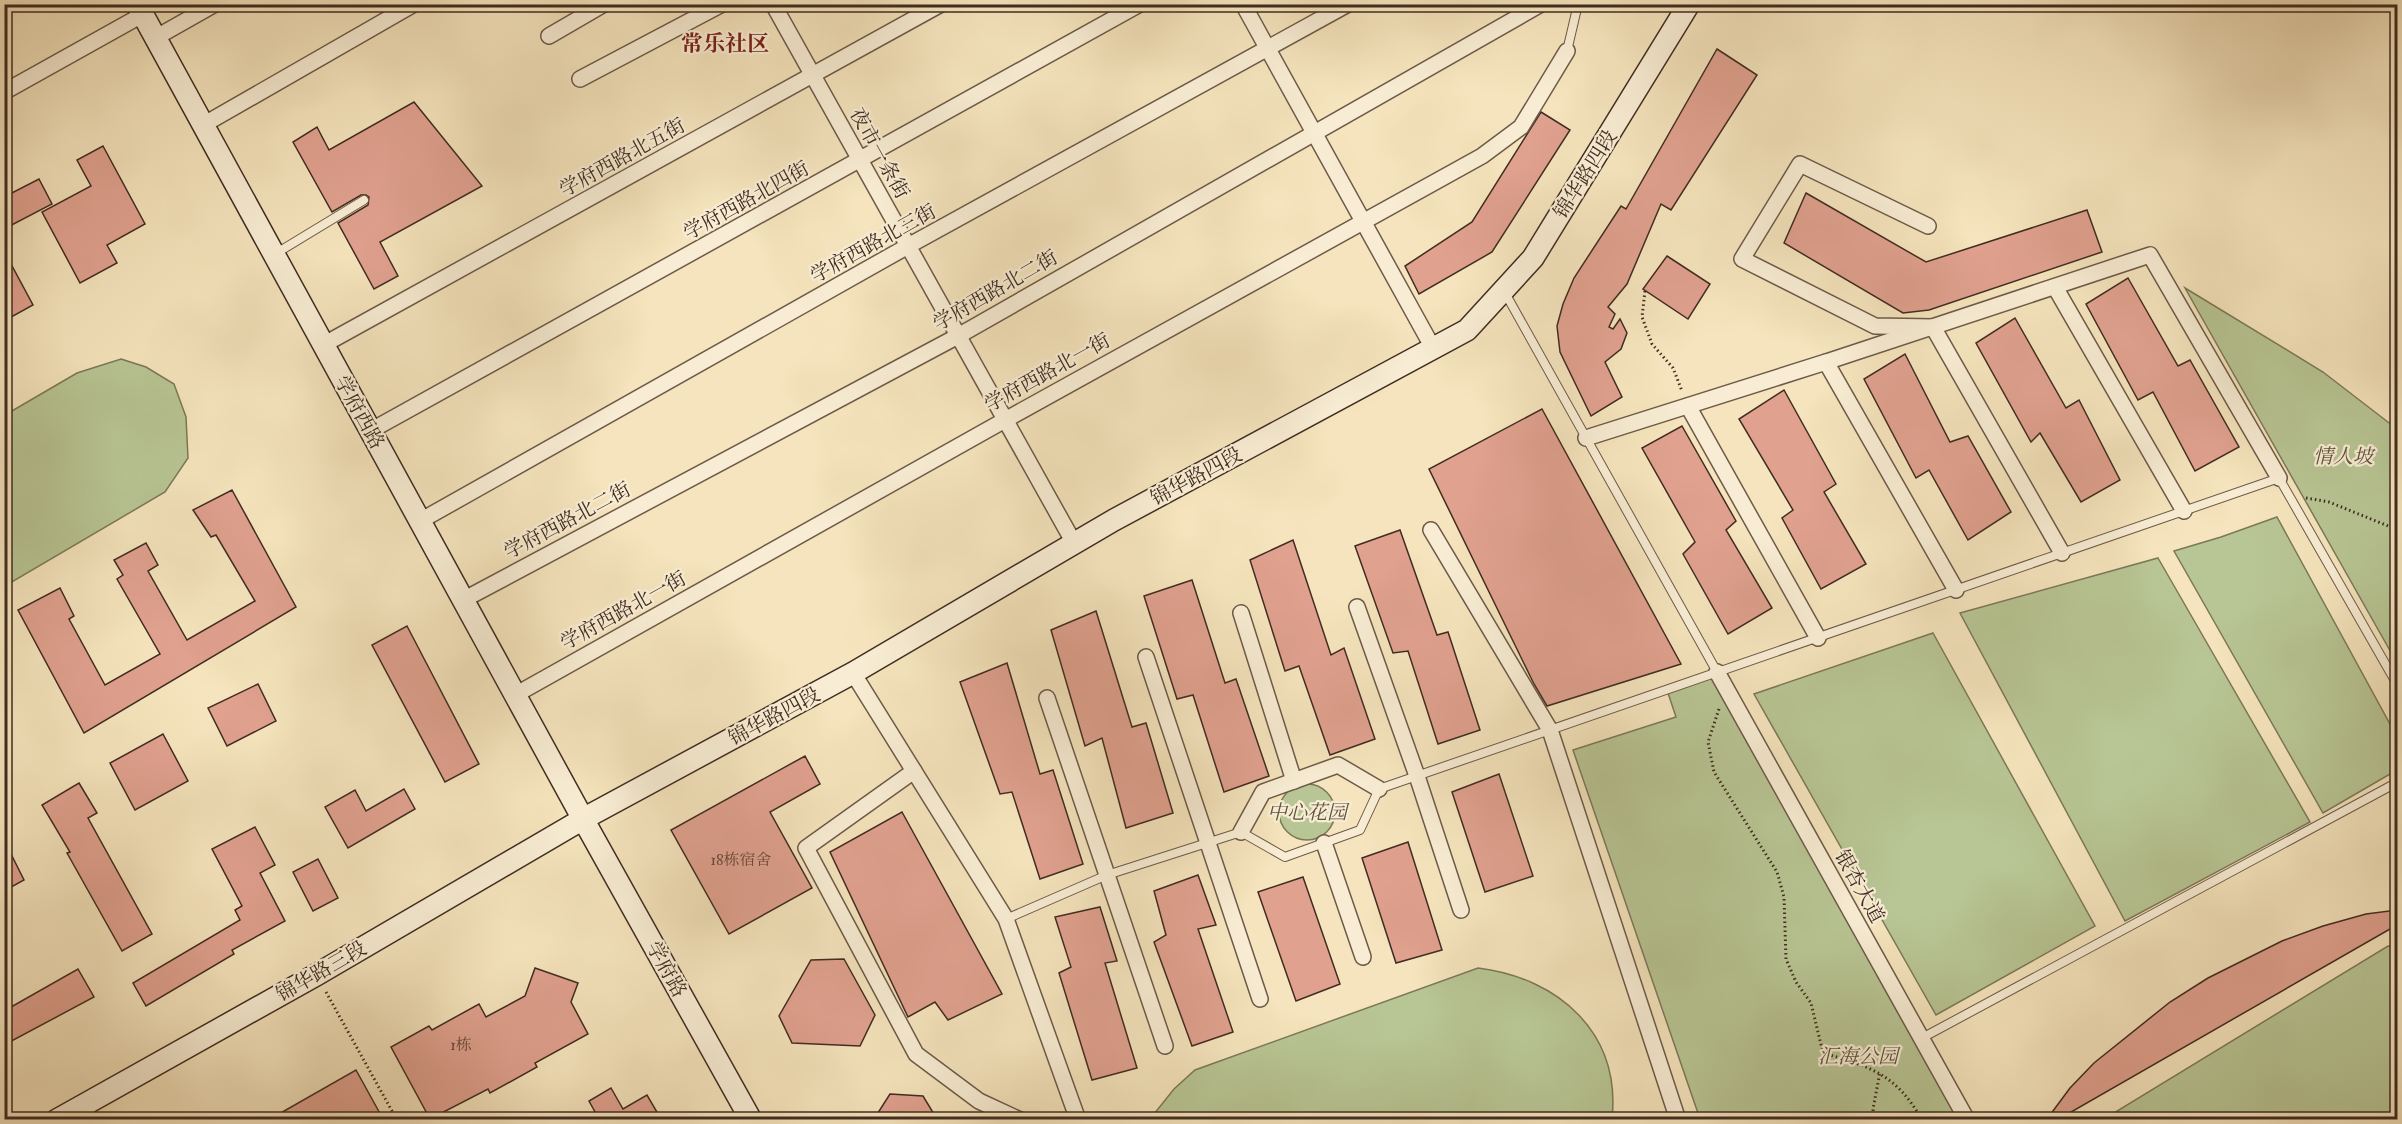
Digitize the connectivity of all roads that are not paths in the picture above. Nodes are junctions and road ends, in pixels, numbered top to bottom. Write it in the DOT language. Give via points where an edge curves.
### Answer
graph roads {
  1 [pos="215,4"];
  2 [pos="414,4"];
  3 [pos="604,4"];
  4 [pos="722,4"];
  5 [pos="773,4"];
  6 [pos="941,4"];
  7 [pos="1140,4"];
  8 [pos="1243,4"];
  9 [pos="1348,4"];
  10 [pos="1541,4"];
  11 [pos="1578,4"];
  12 [pos="1685,6"];
  13 [pos="140,10"];
  14 [pos="549,36"];
  15 [pos="155,38"];
  16 [pos="1268,49"];
  17 [pos="1567,51"];
  18 [pos="813,77"];
  19 [pos="580,79"];
  20 [pos="4,92"];
  21 [pos="203,125"];
  22 [pos="1314,132"];
  23 [pos="861,161"];
  24 [pos="364,200"];
  25 [pos="1363,222"];
  26 [pos="1928,226"];
  27 [pos="908,246"];
  28 [pos="273,254"];
  29 [pos="2055,287"];
  30 [pos="1503,291"];
  31 [pos="1933,327"];
  32 [pos="958,336"];
  33 [pos="323,345"];
  34 [pos="1433,348"];
  35 [pos="1826,362"];
  36 [pos="1688,406"];
  37 [pos="1005,420"];
  38 [pos="370,431"];
  39 [pos="1586,438"];
  40 [pos="2279,478"];
  41 [pos="2184,511"];
  42 [pos="420,522"];
  43 [pos="1431,530"];
  44 [pos="1074,543"];
  45 [pos="2062,553"];
  46 [pos="1956,590"];
  47 [pos="463,600"];
  48 [pos="1357,608"];
  49 [pos="1240,613"];
  50 [pos="1818,638"];
  51 [pos="1146,657"];
  52 [pos="1717,672"];
  53 [pos="853,673"];
  54 [pos="2397,686"];
  55 [pos="515,695"];
  56 [pos="1047,698"];
  57 [pos="1550,730"];
  58 [pos="914,771"];
  59 [pos="1417,776"];
  60 [pos="1294,781"];
  61 [pos="2397,782"];
  62 [pos="1379,789"];
  63 [pos="583,819"];
  64 [pos="2307,831"];
  65 [pos="1241,832"];
  66 [pos="1207,843"];
  67 [pos="1324,843"];
  68 [pos="1107,875"];
  69 [pos="1461,910"];
  70 [pos="1006,919"];
  71 [pos="2122,930"];
  72 [pos="1363,957"];
  73 [pos="1260,999"];
  74 [pos="1922,1038"];
  75 [pos="1165,1046"];
  76 [pos="57,1119"];
  77 [pos="522,1119"];
  78 [pos="528,1119"];
  79 [pos="751,1119"];
  80 [pos="1020,1119"];
  81 [pos="1078,1119"];
  82 [pos="1678,1119"];
  83 [pos="1967,1119"];
  1 -- 15 [label="street"];
  2 -- 21 [label="street"];
  3 -- 14 [label="street"];
  4 -- 19 [label="street"];
  5 -- 18 [label="street, 夜市一条街"];
  6 -- 18 [label="street, 学府西路北五街"];
  7 -- 23 [label="street, 学府西路北四街"];
  8 -- 16 [label="street"];
  9 -- 16 [label="street, 学府西路北三街"];
  10 -- 22 [label="street, 学府西路北二街"];
  11 -- 17 [label="lane"];
  12 -- 30 [label="main road, 锦华路四段" via="1533,258"];
  13 -- 15 [label="main road, 学府西路"];
  13 -- 20 [label="street"];
  15 -- 21 [label="main road, 学府西路"];
  16 -- 22 [label="street"];
  16 -- 27 [label="street, 学府西路北三街"];
  17 -- 25 [label="street, 学府西路北一街" via="1521,127 1482,156"];
  18 -- 23 [label="street, 夜市一条街"];
  18 -- 33 [label="street, 学府西路北五街"];
  21 -- 28 [label="main road, 学府西路"];
  22 -- 25 [label="street"];
  22 -- 32 [label="street, 学府西路北二街"];
  23 -- 27 [label="street, 夜市一条街"];
  23 -- 38 [label="street, 学府西路北四街"];
  24 -- 28 [label="lane"];
  25 -- 34 [label="street"];
  25 -- 37 [label="street, 学府西路北一街"];
  26 -- 31 [label="street" via="1800,164 1742,259 1875,326"];
  27 -- 32 [label="street, 夜市一条街"];
  27 -- 42 [label="street, 学府西路北三街"];
  28 -- 33 [label="main road, 学府西路"];
  29 -- 31 [label="street"];
  29 -- 40 [label="street" via="2150,255"];
  29 -- 41 [label="street"];
  30 -- 34 [label="main road, 锦华路四段" via="1467,330"];
  30 -- 39 [label="lane"];
  31 -- 35 [label="street"];
  31 -- 45 [label="street"];
  32 -- 37 [label="street, 夜市一条街"];
  32 -- 47 [label="street, 学府西路北二街"];
  33 -- 38 [label="main road, 学府西路"];
  34 -- 44 [label="main road, 锦华路四段"];
  35 -- 36 [label="street"];
  35 -- 46 [label="street"];
  36 -- 39 [label="street"];
  36 -- 50 [label="street"];
  37 -- 44 [label="street, 夜市一条街"];
  37 -- 55 [label="street, 学府西路北一街"];
  38 -- 42 [label="main road, 学府西路"];
  39 -- 52 [label="lane"];
  40 -- 41 [label="lane"];
  40 -- 54 [label="lane"];
  41 -- 45 [label="lane"];
  42 -- 47 [label="main road, 学府西路"];
  43 -- 57 [label="street"];
  44 -- 53 [label="main road, 锦华路四段"];
  45 -- 46 [label="lane"];
  46 -- 50 [label="lane"];
  47 -- 55 [label="main road, 学府西路"];
  48 -- 59 [label="street"];
  49 -- 60 [label="street"];
  50 -- 52 [label="lane"];
  51 -- 66 [label="street"];
  52 -- 57 [label="lane"];
  52 -- 74 [label="street, 银杏大道"];
  53 -- 58 [label="street"];
  53 -- 63 [label="main road, 锦华路四段"];
  55 -- 63 [label="main road, 学府西路"];
  56 -- 68 [label="street"];
  57 -- 59 [label="lane"];
  57 -- 82 [label="street"];
  58 -- 70 [label="street"];
  58 -- 80 [label="street" via="806,849 916,1054 979,1101"];
  59 -- 62 [label="lane"];
  59 -- 69 [label="street"];
  60 -- 62 [label="street" via="1338,765"];
  60 -- 65 [label="street" via="1263,792"];
  61 -- 64 [label="lane"];
  62 -- 67 [label="lane" via="1360,830"];
  63 -- 76 [label="main road, 锦华路三段" via="316,975"];
  63 -- 79 [label="main road, 学府路"];
  64 -- 71 [label="lane"];
  64 -- 74 [label="lane"];
  65 -- 66 [label="lane"];
  65 -- 67 [label="lane" via="1285,858"];
  66 -- 68 [label="lane"];
  66 -- 73 [label="street"];
  67 -- 72 [label="street"];
  68 -- 70 [label="lane"];
  68 -- 75 [label="street"];
  70 -- 81 [label="street"];
  74 -- 83 [label="street, 银杏大道"];
  77 -- 78 [label="lane"];
}
